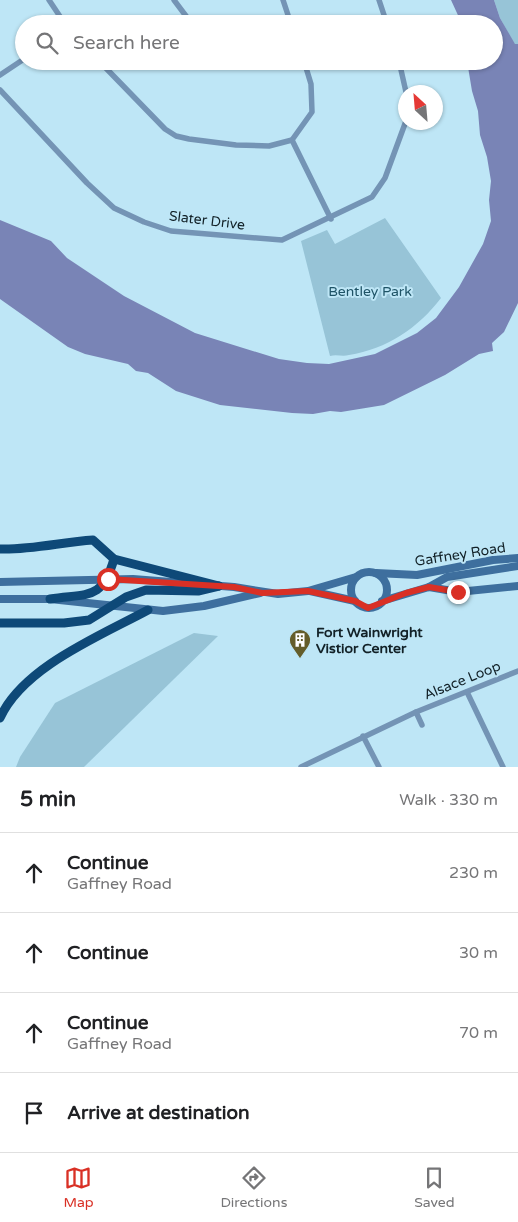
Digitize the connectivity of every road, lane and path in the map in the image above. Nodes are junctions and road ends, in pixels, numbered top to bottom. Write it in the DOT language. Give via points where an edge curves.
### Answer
graph roads {
  1 [pos="49,0"];
  2 [pos="174,0"];
  3 [pos="283,0"];
  4 [pos="379,0"];
  5 [pos="59,15"];
  6 [pos="185,15"];
  7 [pos="288,15"];
  8 [pos="384,15"];
  9 [pos="15,65"];
  10 [pos="108,70"];
  11 [pos="307,70"];
  12 [pos="401,70"];
  13 [pos="0,75"];
  14 [pos="404,85"];
  15 [pos="0,90"];
  16 [pos="402,130"];
  17 [pos="292,140"];
  18 [pos="331,219"];
  19 [pos="0,550"];
  20 [pos="518,558"];
  21 [pos="114,559"];
  22 [pos="518,566"];
  23 [pos="376,574"];
  24 [pos="356,577"];
  25 [pos="108,579"];
  26 [pos="0,582"];
  27 [pos="219,586"];
  28 [pos="518,586"];
  29 [pos="429,587"];
  30 [pos="308,591"];
  31 [pos="262,593"];
  32 [pos="0,599"];
  33 [pos="50,600"];
  34 [pos="355,601"];
  35 [pos="382,601"];
  36 [pos="111,606"];
  37 [pos="148,610"];
  38 [pos="0,623"];
  39 [pos="518,671"];
  40 [pos="466,692"];
  41 [pos="416,712"];
  42 [pos="0,718"];
  43 [pos="422,725"];
  44 [pos="363,736"];
  45 [pos="301,767"];
  46 [pos="379,767"];
  47 [pos="503,767"];
  1 -- 5 [label="street"];
  2 -- 6 [label="street"];
  3 -- 7 [label="street"];
  4 -- 8 [label="street"];
  9 -- 13 [label="street"];
  10 -- 17 [label="street" via="164,129 176,136 269,146"];
  11 -- 17 [label="street" via="312,112"];
  12 -- 14 [label="street"];
  15 -- 18 [label="street, Slater Drive" via="100,196 114,208 144,222 171,231 282,240"];
  16 -- 18 [label="street, Slater Drive" via="385,178 372,197"];
  17 -- 18 [label="street"];
  19 -- 21 [label="highway" via="25,550 93,540"];
  20 -- 23 [label="main road, Gaffney Road" via="416,575"];
  21 -- 25 [label="highway"];
  21 -- 27 [label="highway"];
  22 -- 29 [label="main road, Gaffney Road" via="447,578"];
  23 -- 24 [label="main road" via="364,572"];
  23 -- 35 [label="main road" via="386,586"];
  24 -- 30 [label="main road"];
  24 -- 34 [label="main road" via="351,586"];
  25 -- 26 [label="main road"];
  25 -- 27 [label="main road"];
  25 -- 33 [label="highway" via="96,592"];
  27 -- 31 [label="main road"];
  27 -- 36 [label="highway" via="198,591 146,590 126,596"];
  28 -- 29 [label="main road, Gaffney Road" via="458,592"];
  29 -- 35 [label="main road, Gaffney Road"];
  30 -- 31 [label="main road"];
  30 -- 34 [label="main road"];
  31 -- 37 [label="main road" via="204,606"];
  32 -- 33 [label="main road"];
  33 -- 36 [label="main road"];
  34 -- 35 [label="main road" via="368,608"];
  36 -- 37 [label="main road"];
  36 -- 38 [label="highway" via="89,620"];
  37 -- 42 [label="highway" via="35,674 16,692"];
  39 -- 40 [label="street, Alsace Loop"];
  40 -- 41 [label="street, Alsace Loop"];
  40 -- 47 [label="street"];
  41 -- 43 [label="street, Alsace Loop"];
  41 -- 44 [label="street, Alsace Loop"];
  44 -- 45 [label="street, Alsace Loop"];
  44 -- 46 [label="street"];
}
